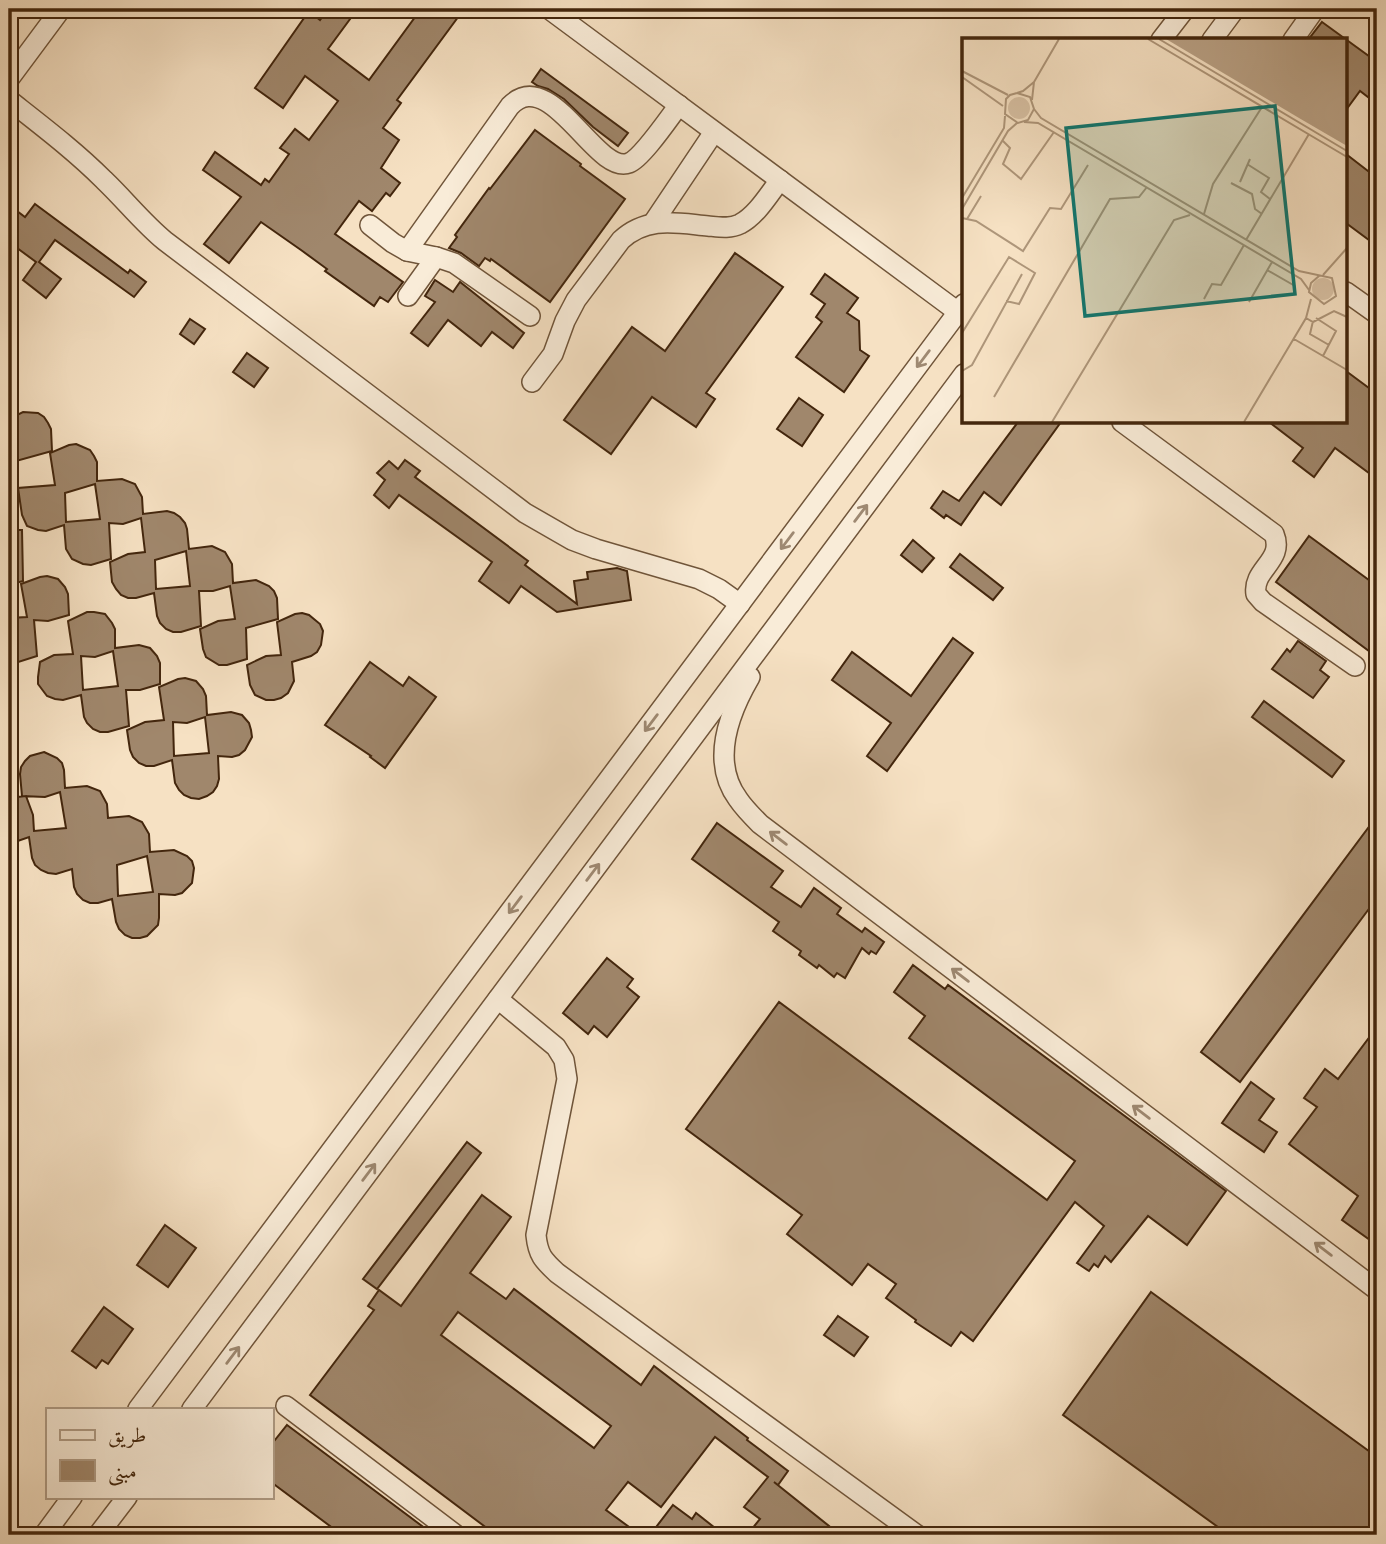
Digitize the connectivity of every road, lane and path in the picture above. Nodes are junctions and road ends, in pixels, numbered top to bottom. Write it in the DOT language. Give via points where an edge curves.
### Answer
graph roads {
  1 [pos="61,9"];
  2 [pos="549,9"];
  3 [pos="1185,9"];
  4 [pos="1235,9"];
  5 [pos="1315,9"];
  6 [pos="1163,38"];
  7 [pos="1213,38"];
  8 [pos="1294,38"];
  9 [pos="9,79"];
  10 [pos="9,100"];
  11 [pos="679,105"];
  12 [pos="714,132"];
  13 [pos="780,180"];
  14 [pos="653,223"];
  15 [pos="370,225"];
  16 [pos="407,251"];
  17 [pos="436,257"];
  18 [pos="1348,293"];
  19 [pos="408,296"];
  20 [pos="961,308"];
  21 [pos="1377,314"];
  22 [pos="530,316"];
  23 [pos="962,376"];
  24 [pos="532,382"];
  25 [pos="1125,424"];
  26 [pos="799,597"];
  27 [pos="740,604"];
  28 [pos="1355,666"];
  29 [pos="498,999"];
  30 [pos="1377,1290"];
  31 [pos="286,1406"];
  32 [pos="139,1408"];
  33 [pos="193,1408"];
  34 [pos="71,1498"];
  35 [pos="126,1498"];
  36 [pos="44,1535"];
  37 [pos="98,1535"];
  38 [pos="456,1535"];
  39 [pos="917,1535"];
  1 -- 9 [label="street"];
  2 -- 11 [label="street"];
  3 -- 6 [label="street"];
  4 -- 7 [label="street"];
  5 -- 8 [label="street"];
  10 -- 27 [label="street" via="75,153 165,241 525,513 596,550 699,579"];
  11 -- 12 [label="street"];
  11 -- 16 [label="street" via="639,155 621,165 608,159 546,101 520,98"];
  12 -- 13 [label="street"];
  12 -- 14 [label="street"];
  13 -- 14 [label="street" via="751,216 737,225"];
  13 -- 20 [label="street"];
  14 -- 24 [label="street" via="628,234 606,260 576,300 553,354"];
  15 -- 16 [label="street"];
  16 -- 17 [label="street"];
  17 -- 19 [label="street"];
  17 -- 22 [label="street" via="463,268"];
  18 -- 21 [label="street"];
  20 -- 27 [label="street, one-way"];
  26 -- 23 [label="street, one-way"];
  25 -- 28 [label="street" via="1274,534 1276,551 1255,584 1256,594"];
  29 -- 26 [label="street, one-way"];
  30 -- 26 [label="street, one-way" via="760,824 737,797 726,773 723,746 731,715"];
  27 -- 32 [label="street, one-way"];
  33 -- 29 [label="street, one-way"];
  29 -- 39 [label="street" via="556,1047 564,1060 567,1079 536,1236 543,1260"];
  31 -- 38 [label="street"];
  34 -- 36 [label="street"];
  35 -- 37 [label="street"];
}
